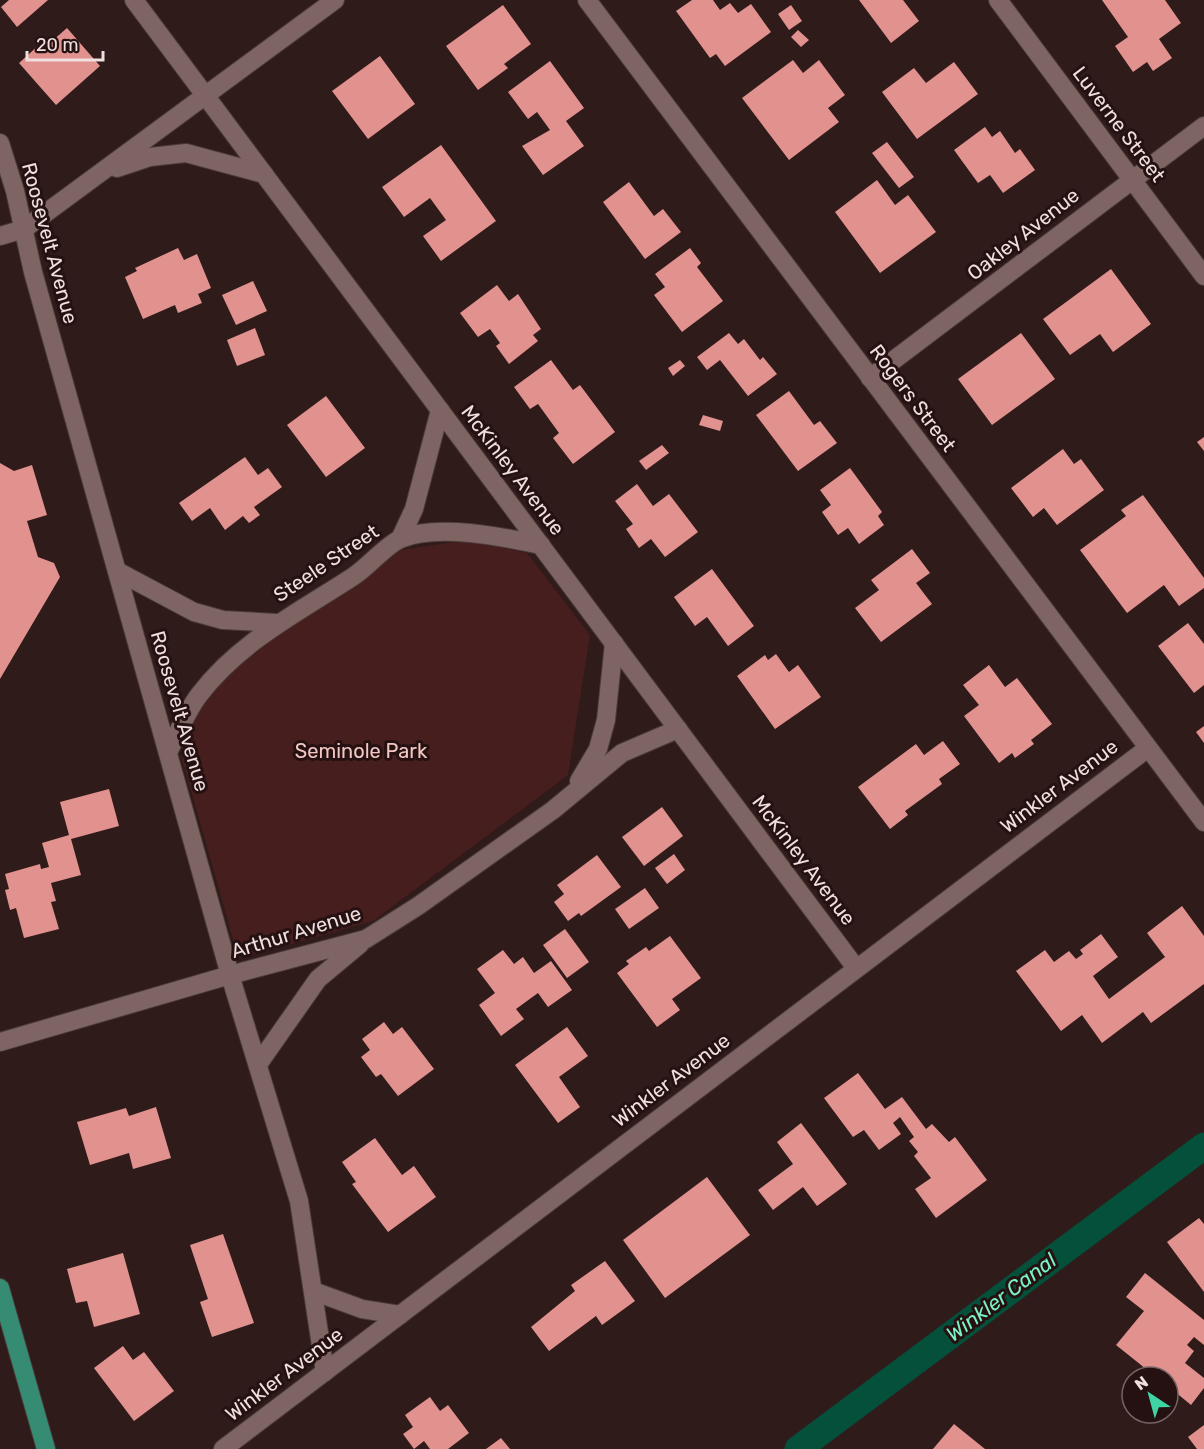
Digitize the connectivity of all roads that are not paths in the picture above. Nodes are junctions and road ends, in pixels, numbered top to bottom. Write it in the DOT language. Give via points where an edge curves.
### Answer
graph roads {
  1 [pos="134,0"];
  2 [pos="335,0"];
  3 [pos="587,0"];
  4 [pos="998,0"];
  5 [pos="207,96"];
  6 [pos="1204,126"];
  7 [pos="0,143"];
  8 [pos="102,173"];
  9 [pos="264,174"];
  10 [pos="1131,178"];
  11 [pos="24,230"];
  12 [pos="0,236"];
  13 [pos="1204,276"];
  14 [pos="870,378"];
  15 [pos="440,410"];
  16 [pos="400,539"];
  17 [pos="541,545"];
  18 [pos="117,571"];
  19 [pos="277,623"];
  20 [pos="614,643"];
  21 [pos="678,729"];
  22 [pos="1148,748"];
  23 [pos="168,752"];
  24 [pos="571,795"];
  25 [pos="1204,822"];
  26 [pos="366,939"];
  27 [pos="856,968"];
  28 [pos="230,975"];
  29 [pos="0,1042"];
  30 [pos="259,1063"];
  31 [pos="0,1288"];
  32 [pos="313,1291"];
  33 [pos="400,1315"];
  34 [pos="5,1332"];
  35 [pos="326,1372"];
  36 [pos="46,1449"];
  37 [pos="223,1449"];
  1 -- 5 [label="street, McKinley Avenue"];
  2 -- 5 [label="street"];
  3 -- 14 [label="street, Rogers Street"];
  4 -- 10 [label="street, Luverne Street"];
  5 -- 8 [label="street"];
  5 -- 9 [label="street, McKinley Avenue"];
  6 -- 10 [label="street, Oakley Avenue"];
  7 -- 11 [label="street, Roosevelt Avenue"];
  8 -- 9 [label="street" via="150,157 186,153"];
  8 -- 11 [label="street"];
  9 -- 15 [label="street, McKinley Avenue"];
  10 -- 13 [label="street, Luverne Street"];
  10 -- 14 [label="street, Oakley Avenue"];
  11 -- 12 [label="street"];
  11 -- 18 [label="street, Roosevelt Avenue"];
  14 -- 22 [label="street, Rogers Street"];
  15 -- 16 [label="street, Steele Street" via="414,509"];
  15 -- 17 [label="street, McKinley Avenue"];
  16 -- 17 [label="street, Steele Street" via="456,533"];
  16 -- 19 [label="street, Steele Street" via="363,570"];
  17 -- 20 [label="street, McKinley Avenue"];
  18 -- 19 [label="street, Steele Street" via="194,612 223,620"];
  18 -- 23 [label="street, Roosevelt Avenue"];
  19 -- 23 [label="street, Steele Street" via="198,696"];
  20 -- 21 [label="street, McKinley Avenue"];
  20 -- 24 [label="street, Arthur Avenue" via="606,720 598,749"];
  21 -- 24 [label="street, Arthur Avenue" via="622,753"];
  21 -- 27 [label="street, McKinley Avenue"];
  22 -- 25 [label="street, Rogers Street"];
  22 -- 27 [label="street, Winkler Avenue"];
  23 -- 28 [label="street, Roosevelt Avenue"];
  24 -- 26 [label="street, Arthur Avenue"];
  26 -- 28 [label="street, Arthur Avenue"];
  26 -- 30 [label="street" via="318,979"];
  27 -- 33 [label="street, Winkler Avenue"];
  28 -- 29 [label="street, Arthur Avenue"];
  28 -- 30 [label="street, Roosevelt Avenue"];
  30 -- 32 [label="street, Roosevelt Avenue" via="299,1201"];
  31 -- 34 [label="main road"];
  32 -- 33 [label="street" via="362,1309"];
  32 -- 35 [label="street, Roosevelt Avenue"];
  33 -- 35 [label="street, Winkler Avenue"];
  34 -- 36 [label="main road"];
  35 -- 37 [label="street, Winkler Avenue"];
}
